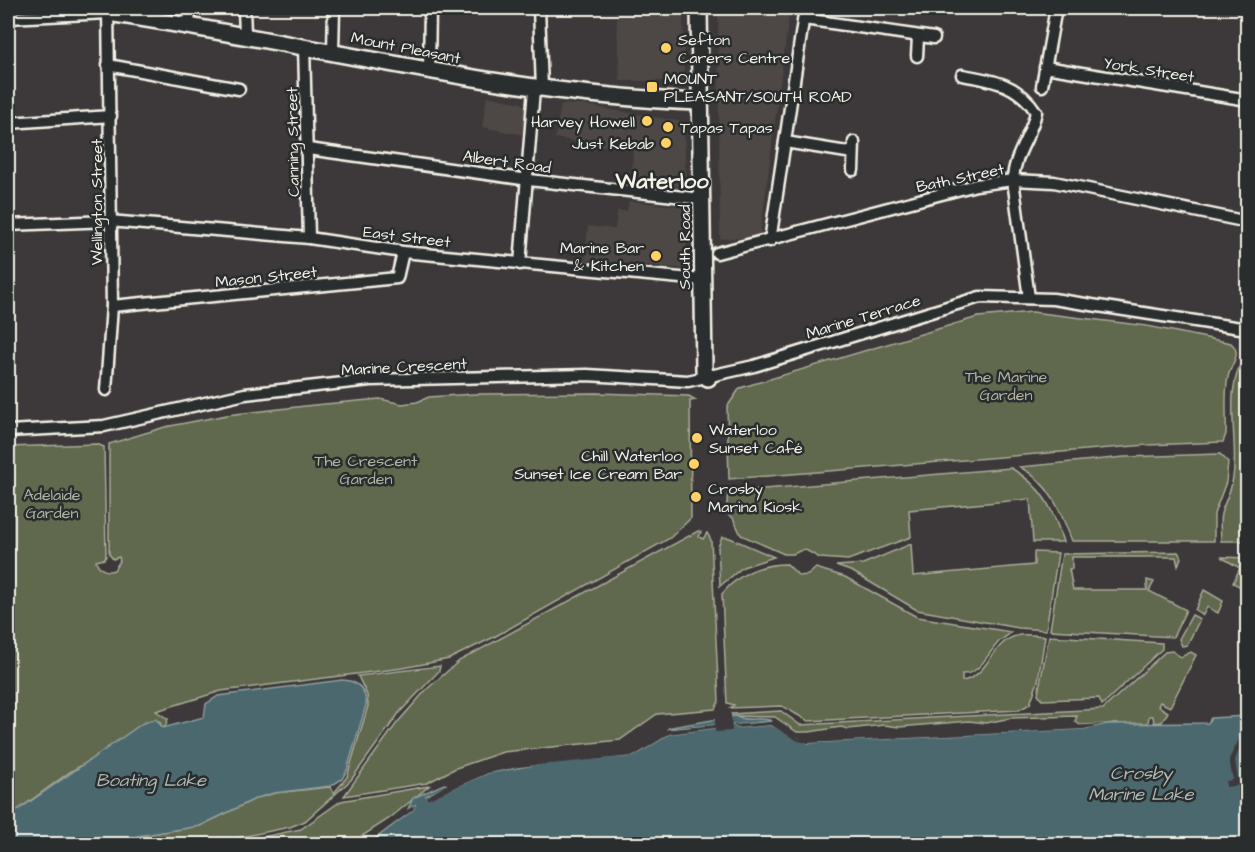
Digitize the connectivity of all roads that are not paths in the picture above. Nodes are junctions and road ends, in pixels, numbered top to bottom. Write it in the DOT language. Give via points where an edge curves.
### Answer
graph roads {
  1 [pos="190,8"];
  2 [pos="244,8"];
  3 [pos="334,8"];
  4 [pos="430,8"];
  5 [pos="539,8"];
  6 [pos="699,8"];
  7 [pos="805,8"];
  8 [pos="1056,8"];
  9 [pos="108,10"];
  10 [pos="8,18"];
  11 [pos="804,20"];
  12 [pos="189,25"];
  13 [pos="245,34"];
  14 [pos="918,37"];
  15 [pos="934,38"];
  16 [pos="304,46"];
  17 [pos="333,51"];
  18 [pos="917,56"];
  19 [pos="108,65"];
  20 [pos="1046,67"];
  21 [pos="429,71"];
  22 [pos="962,75"];
  23 [pos="1042,86"];
  24 [pos="239,89"];
  25 [pos="538,89"];
  26 [pos="1248,100"];
  27 [pos="700,102"];
  28 [pos="111,116"];
  29 [pos="8,123"];
  30 [pos="785,142"];
  31 [pos="308,148"];
  32 [pos="853,170"];
  33 [pos="529,180"];
  34 [pos="1013,180"];
  35 [pos="702,199"];
  36 [pos="109,221"];
  37 [pos="1248,222"];
  38 [pos="8,225"];
  39 [pos="309,238"];
  40 [pos="770,241"];
  41 [pos="403,252"];
  42 [pos="717,253"];
  43 [pos="520,264"];
  44 [pos="702,279"];
  45 [pos="1029,298"];
  46 [pos="112,306"];
  47 [pos="1247,327"];
  48 [pos="708,378"];
  49 [pos="106,390"];
  50 [pos="8,431"];
  1 -- 12 [label="street"];
  2 -- 13 [label="street"];
  3 -- 17 [label="street"];
  4 -- 21 [label="street"];
  5 -- 25 [label="street"];
  6 -- 27 [label="street, South Road"];
  7 -- 11 [label="street"];
  8 -- 20 [label="street"];
  9 -- 10 [label="street"];
  9 -- 12 [label="street, Mount Pleasant"];
  9 -- 19 [label="street, Wellington Street"];
  11 -- 14 [label="street"];
  11 -- 30 [label="street"];
  12 -- 13 [label="street, Mount Pleasant"];
  13 -- 16 [label="street, Mount Pleasant"];
  14 -- 15 [label="street"];
  14 -- 18 [label="street"];
  16 -- 17 [label="street, Mount Pleasant"];
  16 -- 31 [label="street, Canning Street"];
  17 -- 21 [label="street, Mount Pleasant"];
  19 -- 24 [label="street"];
  19 -- 28 [label="street, Wellington Street"];
  20 -- 23 [label="street"];
  20 -- 26 [label="street, York Street"];
  21 -- 25 [label="street, Mount Pleasant"];
  22 -- 34 [label="street" via="996,81 1017,91 1036,112 1013,165"];
  25 -- 27 [label="street, Mount Pleasant"];
  25 -- 33 [label="street"];
  27 -- 35 [label="street, South Road"];
  28 -- 29 [label="street"];
  28 -- 36 [label="street, Wellington Street"];
  30 -- 32 [label="street" via="854,148"];
  30 -- 40 [label="street"];
  31 -- 33 [label="street, Albert Road"];
  31 -- 39 [label="street, Canning Street"];
  33 -- 35 [label="street, Albert Road"];
  33 -- 43 [label="street"];
  34 -- 37 [label="street, Bath Street" via="1054,182"];
  34 -- 40 [label="street, Bath Street" via="976,185"];
  34 -- 45 [label="street"];
  35 -- 44 [label="street, South Road"];
  36 -- 38 [label="street, East Street"];
  36 -- 39 [label="street, East Street"];
  36 -- 46 [label="street, Wellington Street"];
  39 -- 41 [label="street, East Street"];
  40 -- 42 [label="street, Bath Street"];
  41 -- 43 [label="street, East Street"];
  41 -- 46 [label="street, Mason Street" via="397,278"];
  43 -- 44 [label="street, East Street"];
  44 -- 48 [label="street, South Road" via="704,370"];
  45 -- 47 [label="street, Marine Terrace"];
  45 -- 48 [label="street, Marine Terrace" via="980,297"];
  46 -- 49 [label="street, Wellington Street"];
  48 -- 50 [label="street, Marine Crescent" via="672,381 587,375 370,380 245,394 104,426"];
}
